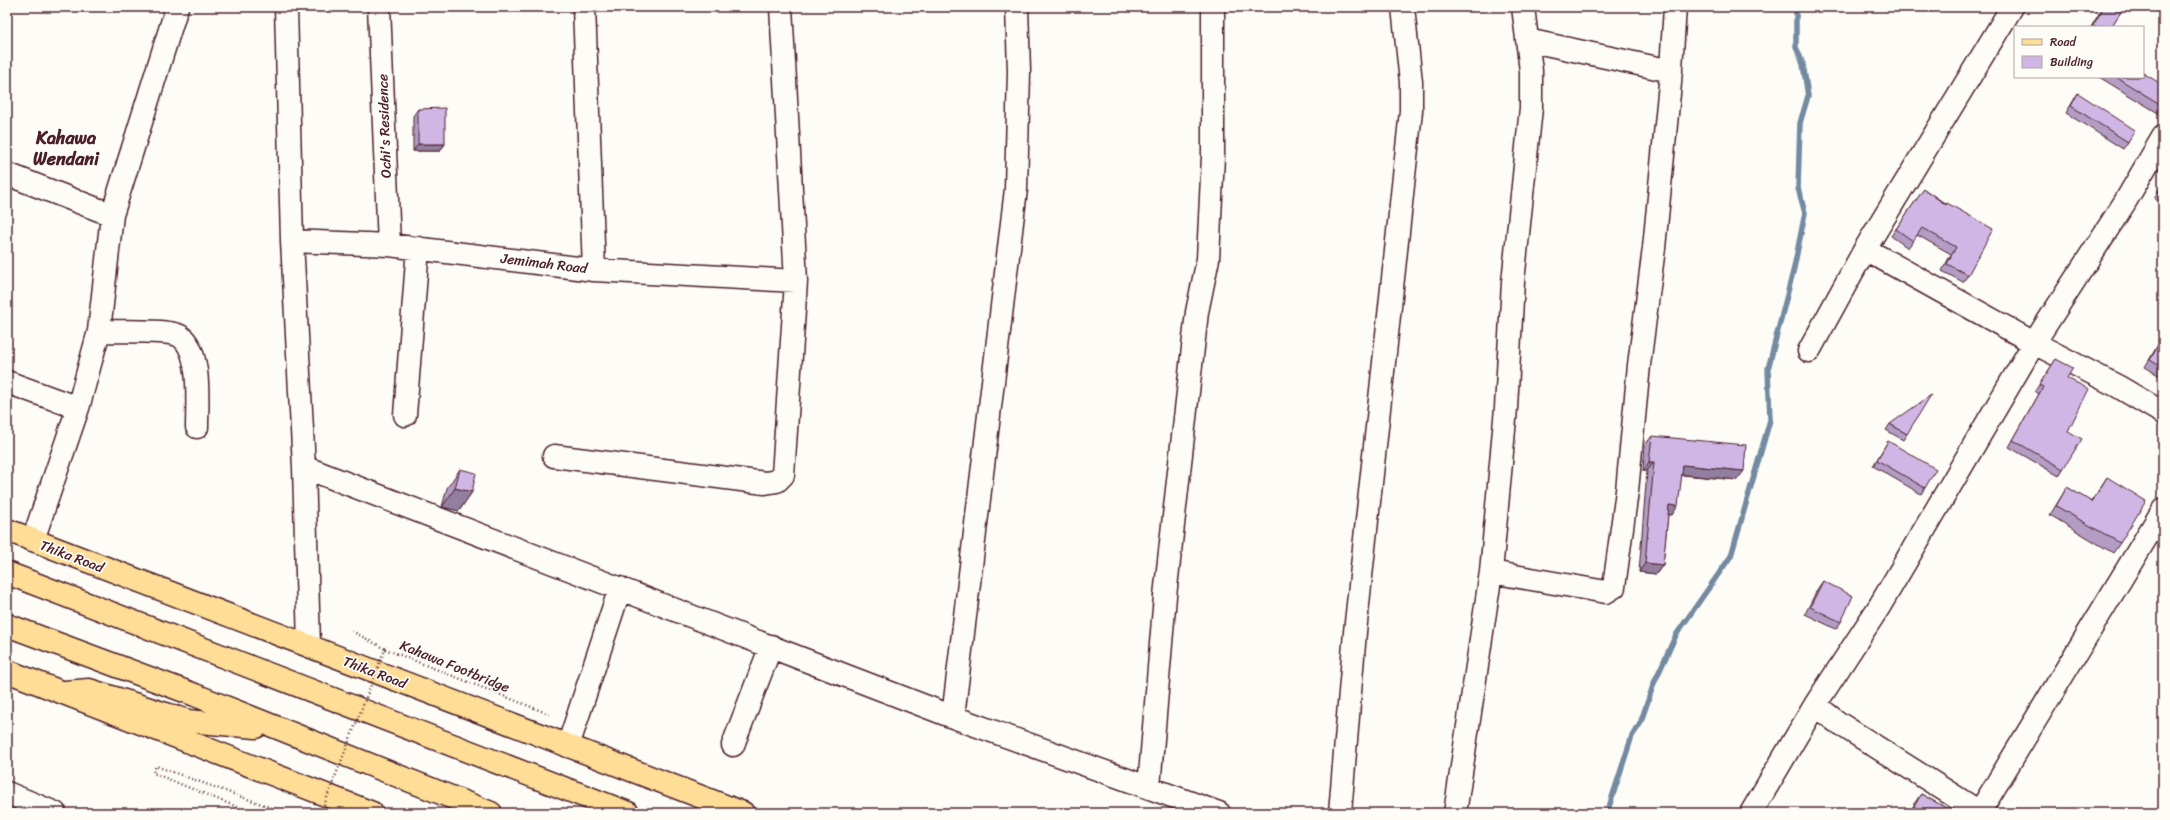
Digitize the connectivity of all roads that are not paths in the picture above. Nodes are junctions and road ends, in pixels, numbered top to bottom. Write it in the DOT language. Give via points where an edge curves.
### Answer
graph roads {
  1 [pos="177,7"];
  2 [pos="286,7"];
  3 [pos="379,7"];
  4 [pos="584,7"];
  5 [pos="780,7"];
  6 [pos="1017,7"];
  7 [pos="1213,7"];
  8 [pos="1403,7"];
  9 [pos="1523,7"];
  10 [pos="1675,7"];
  11 [pos="2012,7"];
  12 [pos="1527,40"];
  13 [pos="1671,71"];
  14 [pos="2163,137"];
  15 [pos="7,174"];
  16 [pos="112,215"];
  17 [pos="292,241"];
  18 [pos="389,244"];
  19 [pos="418,248"];
  20 [pos="1865,249"];
  21 [pos="594,270"];
  22 [pos="796,280"];
  23 [pos="99,331"];
  24 [pos="2034,343"];
  25 [pos="1808,351"];
  26 [pos="7,382"];
  27 [pos="78,408"];
  28 [pos="2163,413"];
  29 [pos="405,415"];
  30 [pos="198,427"];
  31 [pos="554,456"];
  32 [pos="304,467"];
  33 [pos="2163,510"];
  34 [pos="7,530"];
  35 [pos="33,540"];
  36 [pos="1491,572"];
  37 [pos="7,573"];
  38 [pos="620,588"];
  39 [pos="7,624"];
  40 [pos="309,646"];
  41 [pos="771,646"];
  42 [pos="7,671"];
  43 [pos="65,692"];
  44 [pos="1815,705"];
  45 [pos="953,717"];
  46 [pos="281,729"];
  47 [pos="733,745"];
  48 [pos="568,746"];
  49 [pos="1149,788"];
  50 [pos="7,793"];
  51 [pos="55,813"];
  52 [pos="372,813"];
  53 [pos="491,813"];
  54 [pos="628,813"];
  55 [pos="743,813"];
  56 [pos="1219,813"];
  57 [pos="1340,813"];
  58 [pos="1455,813"];
  59 [pos="1751,813"];
  60 [pos="1980,813"];
  1 -- 16 [label="street"];
  2 -- 17 [label="street"];
  3 -- 18 [label="street, Ochi's Residence"];
  4 -- 21 [label="street"];
  5 -- 22 [label="street"];
  6 -- 45 [label="street" via="1019,71 1016,189"];
  7 -- 49 [label="street" via="1214,156 1208,259 1197,312 1166,588"];
  8 -- 57 [label="street" via="1411,82 1411,111 1356,624"];
  9 -- 12 [label="street"];
  10 -- 13 [label="street"];
  11 -- 20 [label="street"];
  12 -- 13 [label="street"];
  12 -- 36 [label="street" via="1531,71 1531,108 1513,282 1506,408"];
  13 -- 36 [label="street" via="1627,491 1614,587 1606,592"];
  14 -- 24 [label="street" via="2125,202"];
  15 -- 16 [label="street"];
  16 -- 23 [label="street"];
  17 -- 18 [label="street, Jemimah Road"];
  17 -- 32 [label="street"];
  18 -- 19 [label="street, Jemimah Road"];
  19 -- 21 [label="street, Jemimah Road"];
  19 -- 29 [label="street"];
  20 -- 24 [label="street"];
  20 -- 25 [label="street"];
  21 -- 22 [label="street, Jemimah Road"];
  22 -- 31 [label="street" via="783,475 777,481 765,483"];
  23 -- 27 [label="street"];
  23 -- 30 [label="street" via="168,333 179,336 195,358"];
  24 -- 28 [label="street"];
  24 -- 44 [label="street" via="1879,607"];
  26 -- 27 [label="street"];
  27 -- 35 [label="street"];
  32 -- 38 [label="street"];
  32 -- 40 [label="street"];
  33 -- 60 [label="street"];
  34 -- 35 [label="main road, Thika Road"];
  35 -- 40 [label="main road, Thika Road"];
  36 -- 58 [label="street"];
  37 -- 54 [label="main road"];
  38 -- 41 [label="street"];
  38 -- 48 [label="street"];
  39 -- 46 [label="main road"];
  40 -- 48 [label="main road, Thika Road"];
  41 -- 45 [label="street"];
  41 -- 47 [label="street"];
  42 -- 43 [label="main road"];
  43 -- 46 [label="main road" via="89,690 188,720"];
  43 -- 52 [label="main road"];
  44 -- 59 [label="street"];
  44 -- 60 [label="street" via="1837,722"];
  45 -- 49 [label="street"];
  46 -- 53 [label="main road"];
  48 -- 55 [label="main road, Thika Road"];
  49 -- 56 [label="street"];
  50 -- 51 [label="street"];
}
